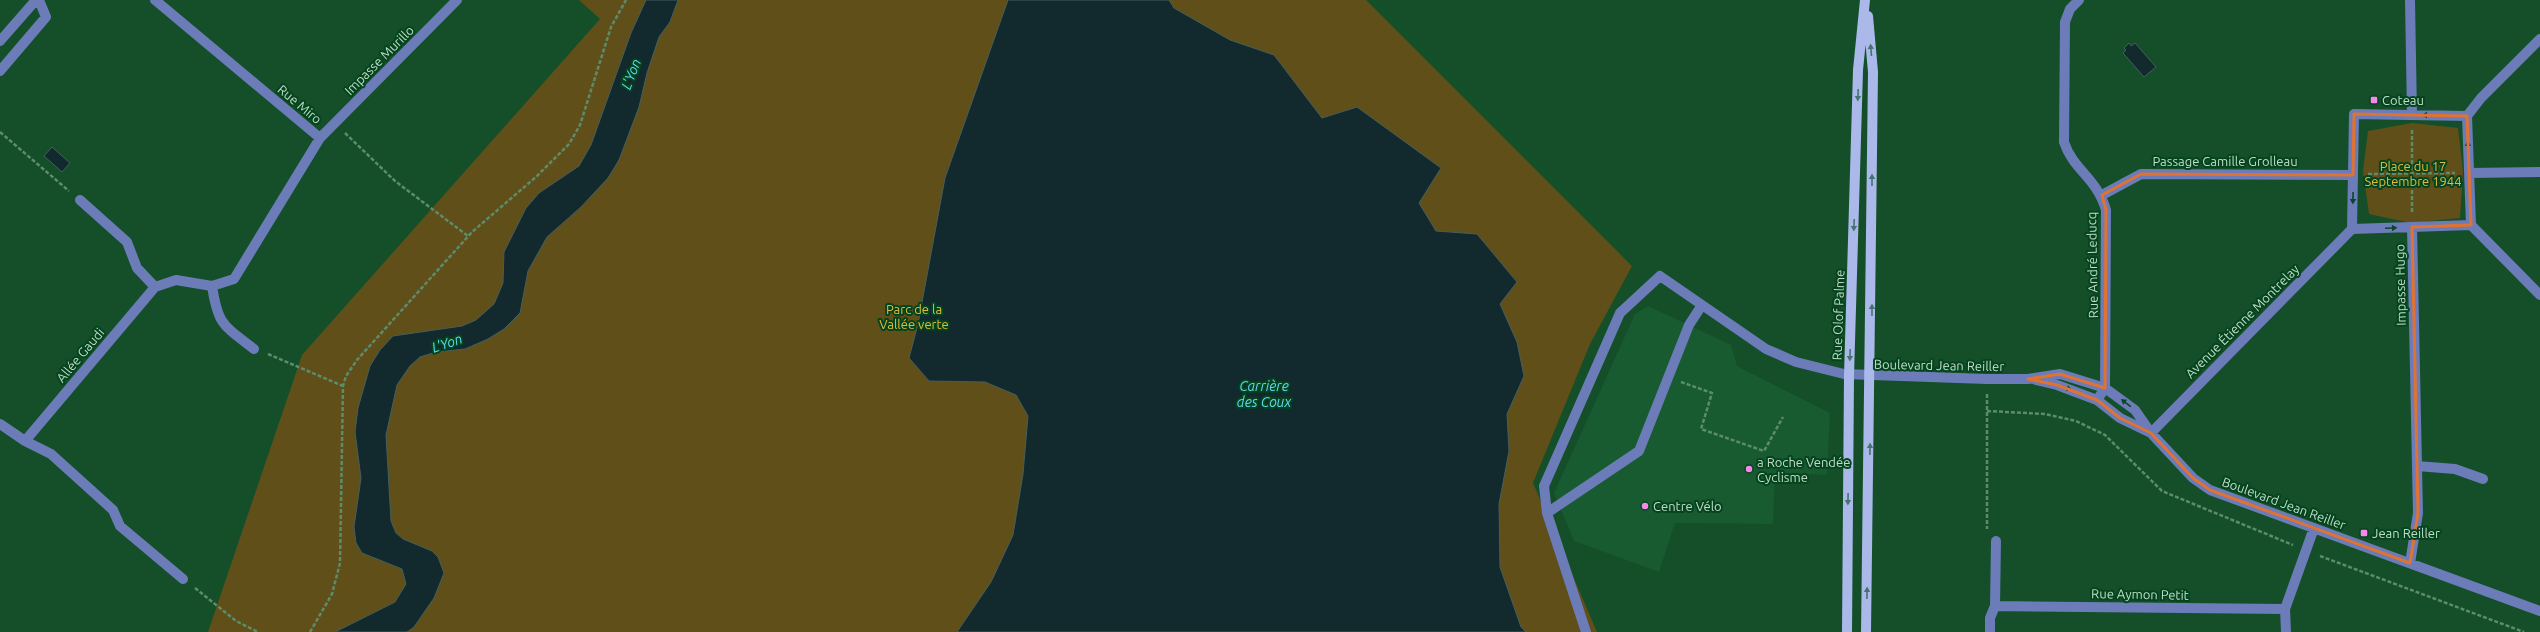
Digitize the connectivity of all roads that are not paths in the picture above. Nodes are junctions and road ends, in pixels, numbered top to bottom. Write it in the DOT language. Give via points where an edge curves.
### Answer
graph roads {
  1 [pos="38,0"];
  2 [pos="155,0"];
  3 [pos="457,0"];
  4 [pos="1866,0"];
  5 [pos="2079,0"];
  6 [pos="2410,0"];
  7 [pos="2540,39"];
  8 [pos="0,41"];
  9 [pos="0,71"];
  10 [pos="2412,115"];
  11 [pos="2467,116"];
  12 [pos="320,138"];
  13 [pos="2540,172"];
  14 [pos="2469,173"];
  15 [pos="2353,174"];
  16 [pos="2102,195"];
  17 [pos="80,200"];
  18 [pos="2471,225"];
  19 [pos="2412,227"];
  20 [pos="2352,229"];
  21 [pos="212,286"];
  22 [pos="155,287"];
  23 [pos="2540,295"];
  24 [pos="1702,306"];
  25 [pos="254,349"];
  26 [pos="1849,376"];
  27 [pos="1871,377"];
  28 [pos="2028,379"];
  29 [pos="2105,388"];
  30 [pos="2097,400"];
  31 [pos="0,424"];
  32 [pos="2151,432"];
  33 [pos="25,441"];
  34 [pos="2417,466"];
  35 [pos="2483,479"];
  36 [pos="1547,513"];
  37 [pos="2314,528"];
  38 [pos="1996,541"];
  39 [pos="2410,563"];
  40 [pos="183,579"];
  41 [pos="1995,606"];
  42 [pos="2285,609"];
  43 [pos="2540,611"];
  44 [pos="1586,632"];
  45 [pos="1847,632"];
  46 [pos="1866,632"];
  47 [pos="1990,632"];
  48 [pos="2286,632"];
  1 -- 8 [label="street"];
  1 -- 9 [label="street" via="46,17"];
  2 -- 12 [label="street, Rue Miro"];
  3 -- 12 [label="street, Impasse Murillo"];
  4 -- 26 [label="main road, Rue Olof Palme, one-way" via="1858,70"];
  27 -- 4 [label="main road, Rue Olof Palme, one-way" via="1873,72"];
  5 -- 16 [label="street, Rue André Leducq" via="2070,9 2065,22 2064,142 2069,156"];
  6 -- 10 [label="street"];
  7 -- 11 [label="street"];
  11 -- 10 [label="street, one-way"];
  10 -- 15 [label="street" via="2354,114"];
  14 -- 11 [label="street, one-way"];
  12 -- 21 [label="street, Rue Miro" via="234,279"];
  13 -- 14 [label="street"];
  14 -- 18 [label="street"];
  15 -- 16 [label="street, Passage Camille Grolleau" via="2141,174"];
  15 -- 20 [label="street, one-way"];
  16 -- 29 [label="street, Rue André Leducq" via="2106,210"];
  17 -- 22 [label="street" via="127,242 137,268"];
  18 -- 19 [label="street"];
  18 -- 23 [label="street"];
  20 -- 19 [label="street, one-way"];
  19 -- 34 [label="street, Impasse Hugo"];
  20 -- 32 [label="street, Avenue Étienne Montrelay"];
  21 -- 22 [label="street" via="176,280"];
  21 -- 25 [label="street" via="216,312 223,325"];
  22 -- 33 [label="street, Allée Gaudi"];
  24 -- 26 [label="street, Boulevard Jean Reiller" via="1766,349 1796,362"];
  24 -- 36 [label="street" via="1689,325 1638,451"];
  24 -- 36 [label="street, Boulevard Jean Reiller" via="1660,276 1620,313 1544,486"];
  26 -- 27 [label="street, Boulevard Jean Reiller"];
  26 -- 45 [label="main road, Rue Olof Palme, one-way"];
  27 -- 28 [label="street, Boulevard Jean Reiller"];
  46 -- 27 [label="main road, Rue Olof Palme, one-way"];
  28 -- 29 [label="street, Boulevard Jean Reiller" via="2060,374"];
  28 -- 30 [label="street, Boulevard Jean Reiller, one-way" via="2057,385"];
  29 -- 30 [label="street"];
  32 -- 29 [label="street, Boulevard Jean Reiller, one-way" via="2135,410"];
  30 -- 32 [label="street, Boulevard Jean Reiller" via="2120,418"];
  31 -- 33 [label="street"];
  32 -- 37 [label="street, Boulevard Jean Reiller" via="2193,478 2210,490"];
  33 -- 40 [label="street" via="51,454 113,510 120,526"];
  34 -- 35 [label="street" via="2455,469"];
  34 -- 39 [label="street, Impasse Hugo" via="2418,513"];
  36 -- 44 [label="street"];
  37 -- 39 [label="street, Boulevard Jean Reiller"];
  37 -- 42 [label="street"];
  38 -- 41 [label="street"];
  39 -- 43 [label="street, Boulevard Jean Reiller"];
  41 -- 42 [label="street, Rue Aymon Petit"];
  41 -- 47 [label="street" via="1990,618"];
  42 -- 48 [label="street"];
}
